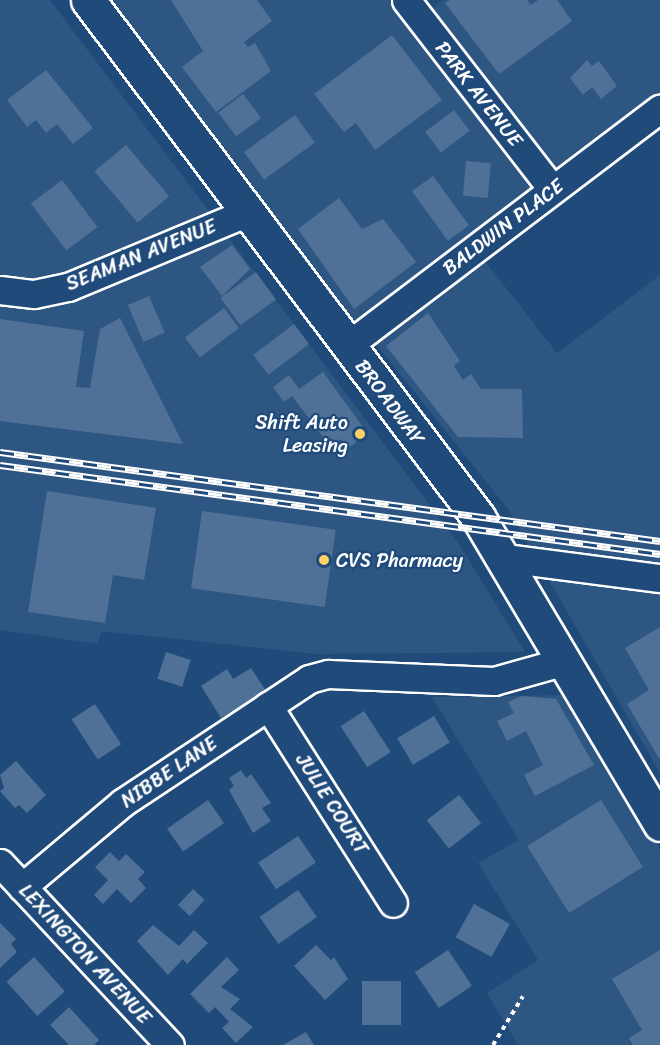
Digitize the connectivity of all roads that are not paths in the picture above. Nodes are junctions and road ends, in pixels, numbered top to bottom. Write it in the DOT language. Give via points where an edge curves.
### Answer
graph roads {
  1 [pos="88,0"];
  2 [pos="406,0"];
  3 [pos="660,108"];
  4 [pos="552,189"];
  5 [pos="246,213"];
  6 [pos="0,290"];
  7 [pos="347,346"];
  8 [pos="505,558"];
  9 [pos="660,578"];
  10 [pos="565,661"];
  11 [pos="268,706"];
  12 [pos="660,824"];
  13 [pos="0,863"];
  14 [pos="22,887"];
  15 [pos="393,903"];
  16 [pos="170,1045"];
  1 -- 5 [label="main road, BROADWAY"];
  2 -- 4 [label="street, PARK AVENUE"];
  3 -- 4 [label="street, BALDWIN PLACE"];
  4 -- 7 [label="street, BALDWIN PLACE"];
  5 -- 6 [label="street, SEAMAN AVENUE" via="68,287 34,294"];
  5 -- 7 [label="main road, BROADWAY"];
  7 -- 8 [label="main road, BROADWAY"];
  8 -- 9 [label="street"];
  8 -- 10 [label="main road, BROADWAY"];
  10 -- 11 [label="street, NIBBE LANE" via="494,681 328,674 309,679"];
  10 -- 12 [label="main road, BROADWAY"];
  11 -- 14 [label="street, NIBBE LANE" via="122,803"];
  11 -- 15 [label="street, JULIE COURT"];
  13 -- 14 [label="street, LEXINGTON AVENUE"];
  14 -- 16 [label="street, LEXINGTON AVENUE"];
}
